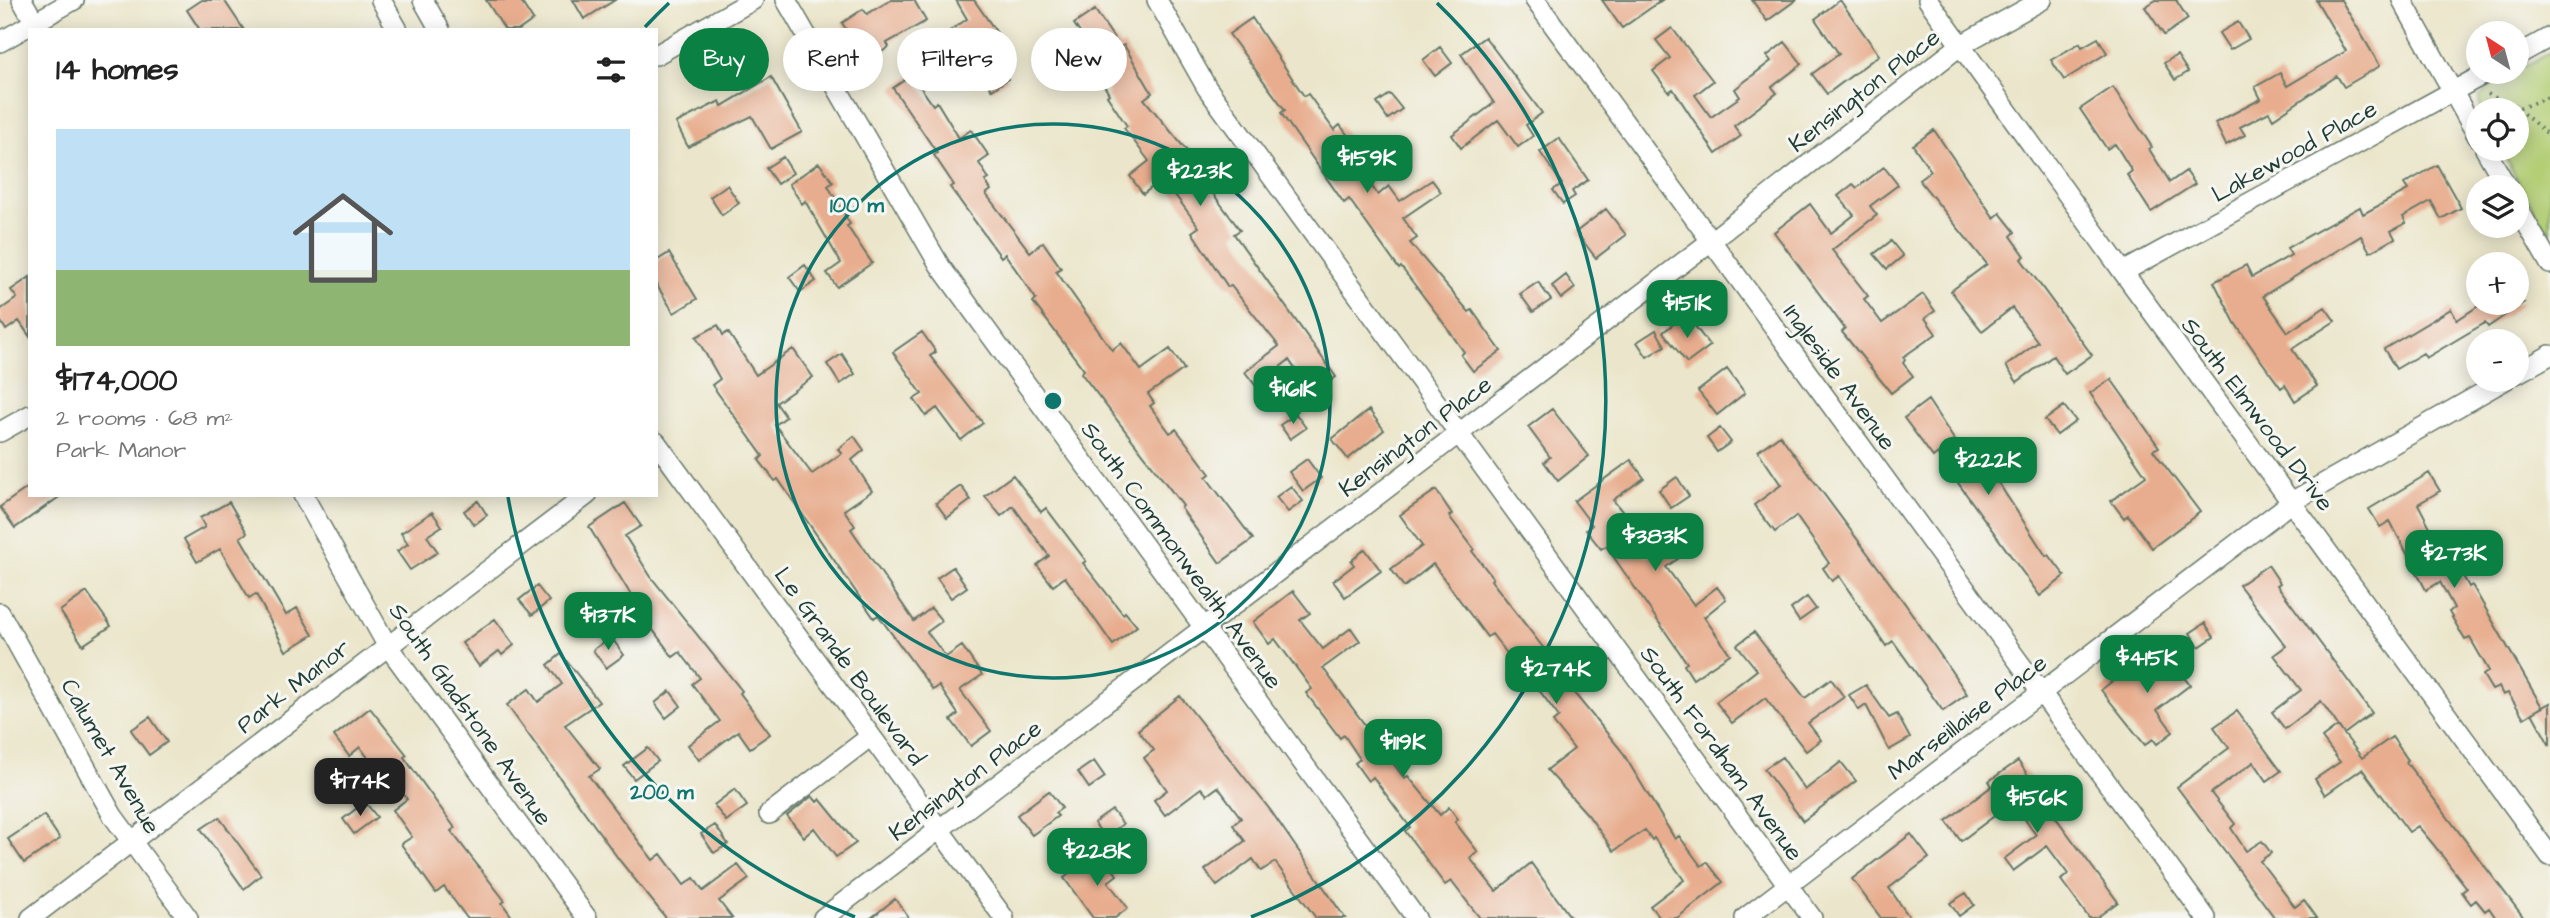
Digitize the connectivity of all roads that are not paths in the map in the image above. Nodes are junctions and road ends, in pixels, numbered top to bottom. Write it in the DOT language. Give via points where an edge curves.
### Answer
graph roads {
  1 [pos="22,0"];
  2 [pos="74,0"];
  3 [pos="381,0"];
  4 [pos="423,0"];
  5 [pos="754,0"];
  6 [pos="786,0"];
  7 [pos="1157,0"];
  8 [pos="1535,0"];
  9 [pos="1928,0"];
  10 [pos="2042,0"];
  11 [pos="2402,0"];
  12 [pos="37,26"];
  13 [pos="397,28"];
  14 [pos="439,28"];
  15 [pos="28,30"];
  16 [pos="2550,37"];
  17 [pos="0,42"];
  18 [pos="1961,45"];
  19 [pos="2529,49"];
  20 [pos="658,54"];
  21 [pos="2467,84"];
  22 [pos="2453,92"];
  23 [pos="2466,115"];
  24 [pos="2529,228"];
  25 [pos="1711,241"];
  26 [pos="2550,264"];
  27 [pos="2123,272"];
  28 [pos="2550,355"];
  29 [pos="2529,367"];
  30 [pos="2484,392"];
  31 [pos="28,416"];
  32 [pos="0,432"];
  33 [pos="1460,434"];
  34 [pos="658,446"];
  35 [pos="304,497"];
  36 [pos="584,497"];
  37 [pos="2292,501"];
  38 [pos="0,613"];
  39 [pos="1205,628"];
  40 [pos="387,645"];
  41 [pos="2039,692"];
  42 [pos="871,736"];
  43 [pos="769,814"];
  44 [pos="940,830"];
  45 [pos="130,842"];
  46 [pos="2550,856"];
  47 [pos="1788,885"];
  48 [pos="31,918"];
  49 [pos="188,918"];
  50 [pos="587,918"];
  51 [pos="823,918"];
  52 [pos="1004,918"];
  53 [pos="1416,918"];
  54 [pos="1745,918"];
  55 [pos="1812,918"];
  56 [pos="2206,918"];
  1 -- 12 [label="street"];
  2 -- 12 [label="street"];
  3 -- 13 [label="street"];
  4 -- 14 [label="street"];
  5 -- 20 [label="street"];
  6 -- 39 [label="street, South Commonwealth Avenue" via="940,266"];
  7 -- 33 [label="street, South Fordham Avenue" via="1207,88"];
  8 -- 25 [label="street, Ingleside Avenue"];
  9 -- 18 [label="street, South Elmwood Drive"];
  10 -- 18 [label="street, Kensington Place"];
  11 -- 22 [label="street"];
  15 -- 17 [label="street"];
  16 -- 19 [label="street"];
  18 -- 25 [label="street, Kensington Place"];
  18 -- 27 [label="street, South Elmwood Drive"];
  21 -- 22 [label="street, Lakewood Place"];
  22 -- 23 [label="street"];
  22 -- 27 [label="street, Lakewood Place"];
  24 -- 26 [label="street"];
  25 -- 33 [label="street, Kensington Place"];
  25 -- 41 [label="street, Ingleside Avenue"];
  27 -- 37 [label="street, South Elmwood Drive"];
  28 -- 29 [label="street"];
  30 -- 37 [label="street, Marseillaise Place"];
  31 -- 32 [label="street"];
  33 -- 39 [label="street, Kensington Place"];
  33 -- 47 [label="street, South Fordham Avenue"];
  34 -- 42 [label="street, Le Grande Boulevard"];
  35 -- 40 [label="street, South Gladstone Avenue"];
  36 -- 40 [label="street, Park Manor"];
  37 -- 41 [label="street, Marseillaise Place"];
  37 -- 46 [label="street, South Elmwood Drive"];
  38 -- 45 [label="street, Calumet Avenue"];
  39 -- 44 [label="street, Kensington Place"];
  39 -- 53 [label="street, South Commonwealth Avenue"];
  40 -- 45 [label="street, Park Manor"];
  40 -- 50 [label="street, South Gladstone Avenue"];
  41 -- 47 [label="street, Marseillaise Place"];
  41 -- 56 [label="street, Ingleside Avenue"];
  42 -- 43 [label="street"];
  42 -- 44 [label="street, Le Grande Boulevard"];
  44 -- 51 [label="street, Kensington Place"];
  44 -- 52 [label="street, Le Grande Boulevard"];
  45 -- 48 [label="street, Park Manor"];
  45 -- 49 [label="street, Calumet Avenue"];
  47 -- 54 [label="street, Marseillaise Place"];
  47 -- 55 [label="street, South Fordham Avenue"];
}
